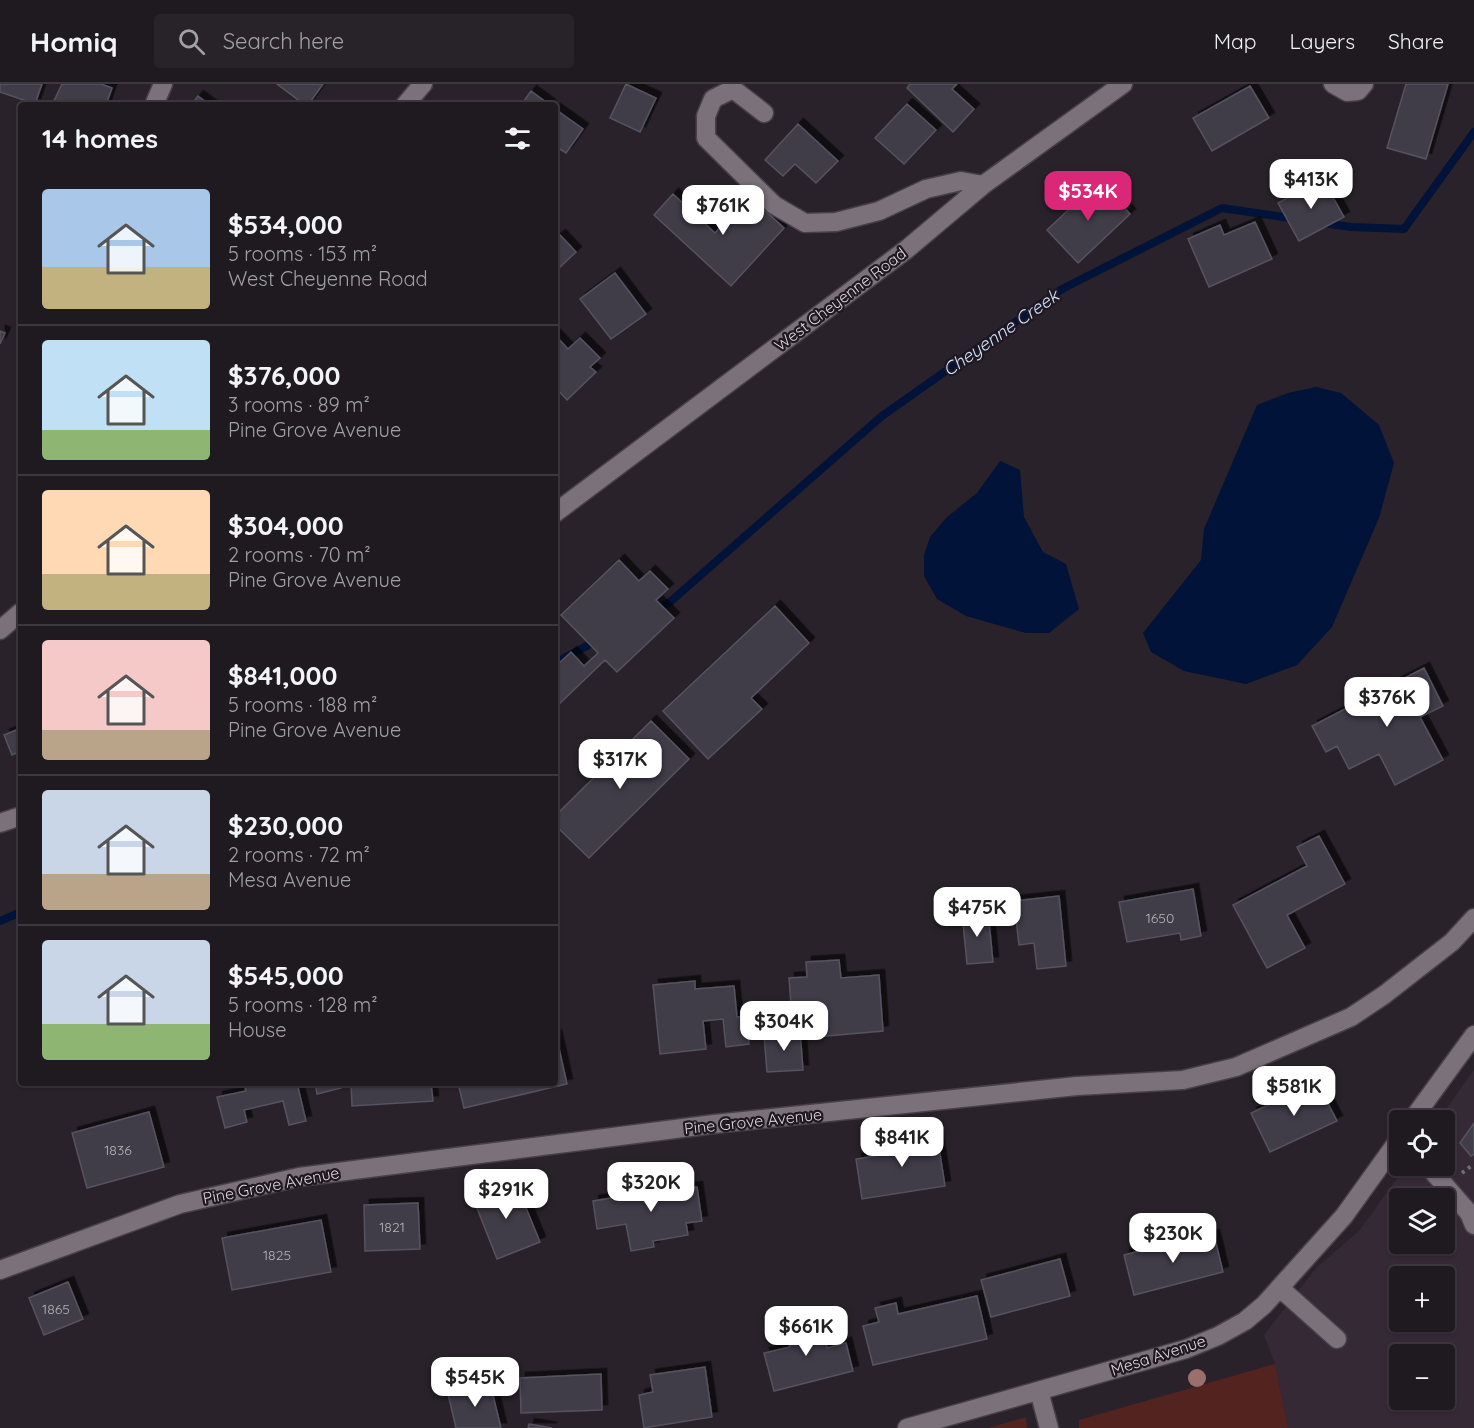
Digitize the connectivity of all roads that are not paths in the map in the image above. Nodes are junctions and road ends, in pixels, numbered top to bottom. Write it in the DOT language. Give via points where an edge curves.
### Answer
graph roads {
  1 [pos="162,84"];
  2 [pos="423,84"];
  3 [pos="1123,84"];
  4 [pos="1333,84"];
  5 [pos="1364,84"];
  6 [pos="155,102"];
  7 [pos="408,102"];
  8 [pos="764,113"];
  9 [pos="983,185"];
  10 [pos="558,511"];
  11 [pos="18,615"];
  12 [pos="0,630"];
  13 [pos="18,817"];
  14 [pos="0,823"];
  15 [pos="1474,918"];
  16 [pos="1474,1035"];
  17 [pos="1419,1110"];
  18 [pos="1389,1154"];
  19 [pos="1437,1176"];
  20 [pos="1474,1225"];
  21 [pos="0,1270"];
  22 [pos="1280,1288"];
  23 [pos="1337,1339"];
  24 [pos="1039,1391"];
  25 [pos="907,1428"];
  26 [pos="1049,1428"];
  1 -- 6 [label="street"];
  2 -- 7 [label="street"];
  3 -- 9 [label="street, West Cheyenne Road"];
  4 -- 5 [label="street" via="1347,92 1358,91"];
  8 -- 9 [label="street" via="733,89 713,99 706,116 706,138 774,205 805,223 836,222 879,211 926,189 961,181"];
  9 -- 10 [label="street, West Cheyenne Road" via="907,249"];
  11 -- 12 [label="street"];
  13 -- 14 [label="street"];
  15 -- 21 [label="street, Pine Grove Avenue" via="1452,942 1351,1017 1236,1067 1183,1080 1077,1086 714,1124 298,1177 180,1204"];
  16 -- 17 [label="street"];
  18 -- 22 [label="street, Mesa Avenue" via="1344,1216"];
  19 -- 20 [label="street"];
  22 -- 23 [label="street"];
  22 -- 24 [label="street, Mesa Avenue" via="1245,1321 1186,1349"];
  24 -- 25 [label="street, Mesa Avenue"];
  24 -- 26 [label="street"];
}
